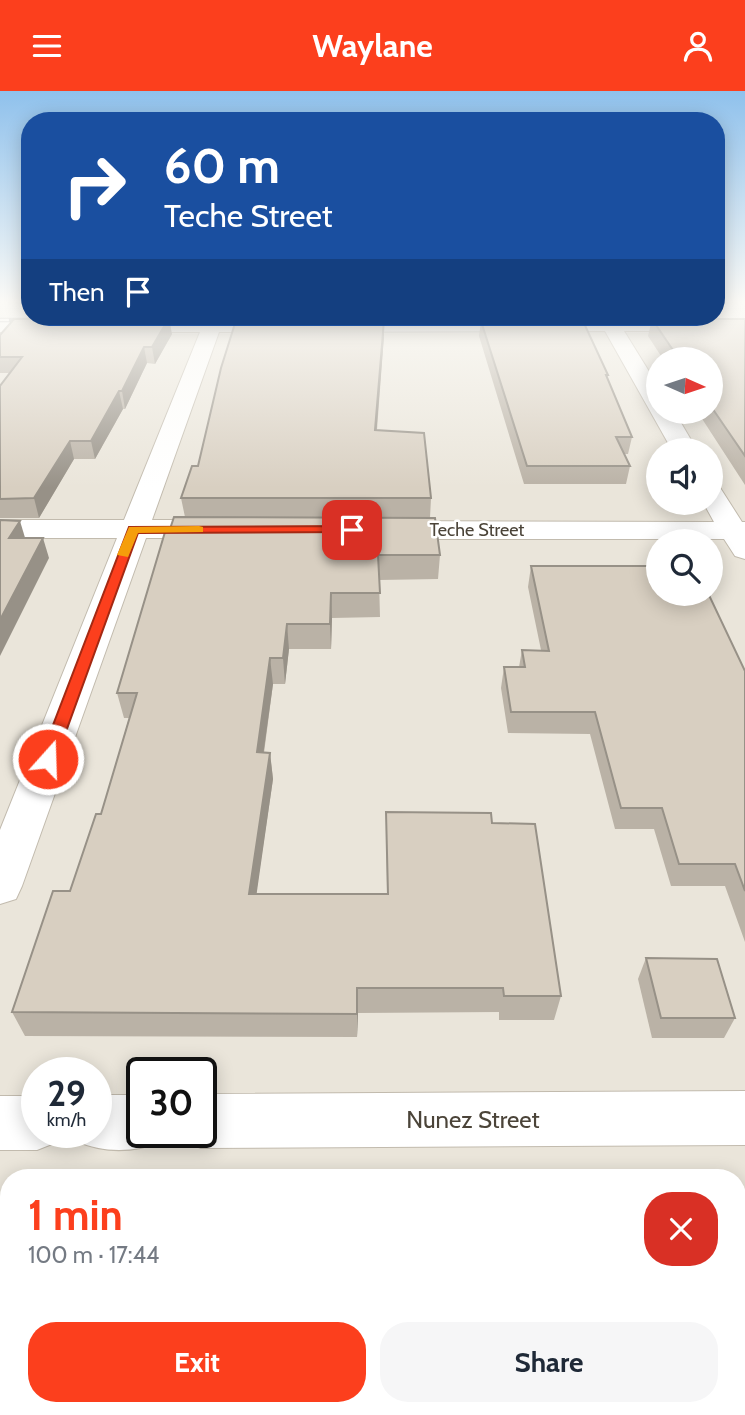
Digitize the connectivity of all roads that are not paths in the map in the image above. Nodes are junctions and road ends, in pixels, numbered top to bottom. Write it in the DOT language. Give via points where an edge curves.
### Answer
graph roads {
  1 [pos="196,365"];
  2 [pos="634,365"];
  3 [pos="646,384"];
  4 [pos="723,511"];
  5 [pos="133,529"];
  6 [pos="0,530"];
  7 [pos="245,530"];
  8 [pos="357,530"];
  9 [pos="741,537"];
  10 [pos="0,886"];
  11 [pos="745,1118"];
  12 [pos="217,1121"];
  13 [pos="21,1122"];
  14 [pos="0,1123"];
  1 -- 5 [label="street"];
  2 -- 3 [label="street"];
  4 -- 9 [label="street"];
  5 -- 6 [label="street"];
  5 -- 7 [label="street"];
  5 -- 10 [label="street"];
  8 -- 9 [label="street, Teche Street"];
  11 -- 12 [label="street, Nunez Street"];
  13 -- 14 [label="street"];
}
